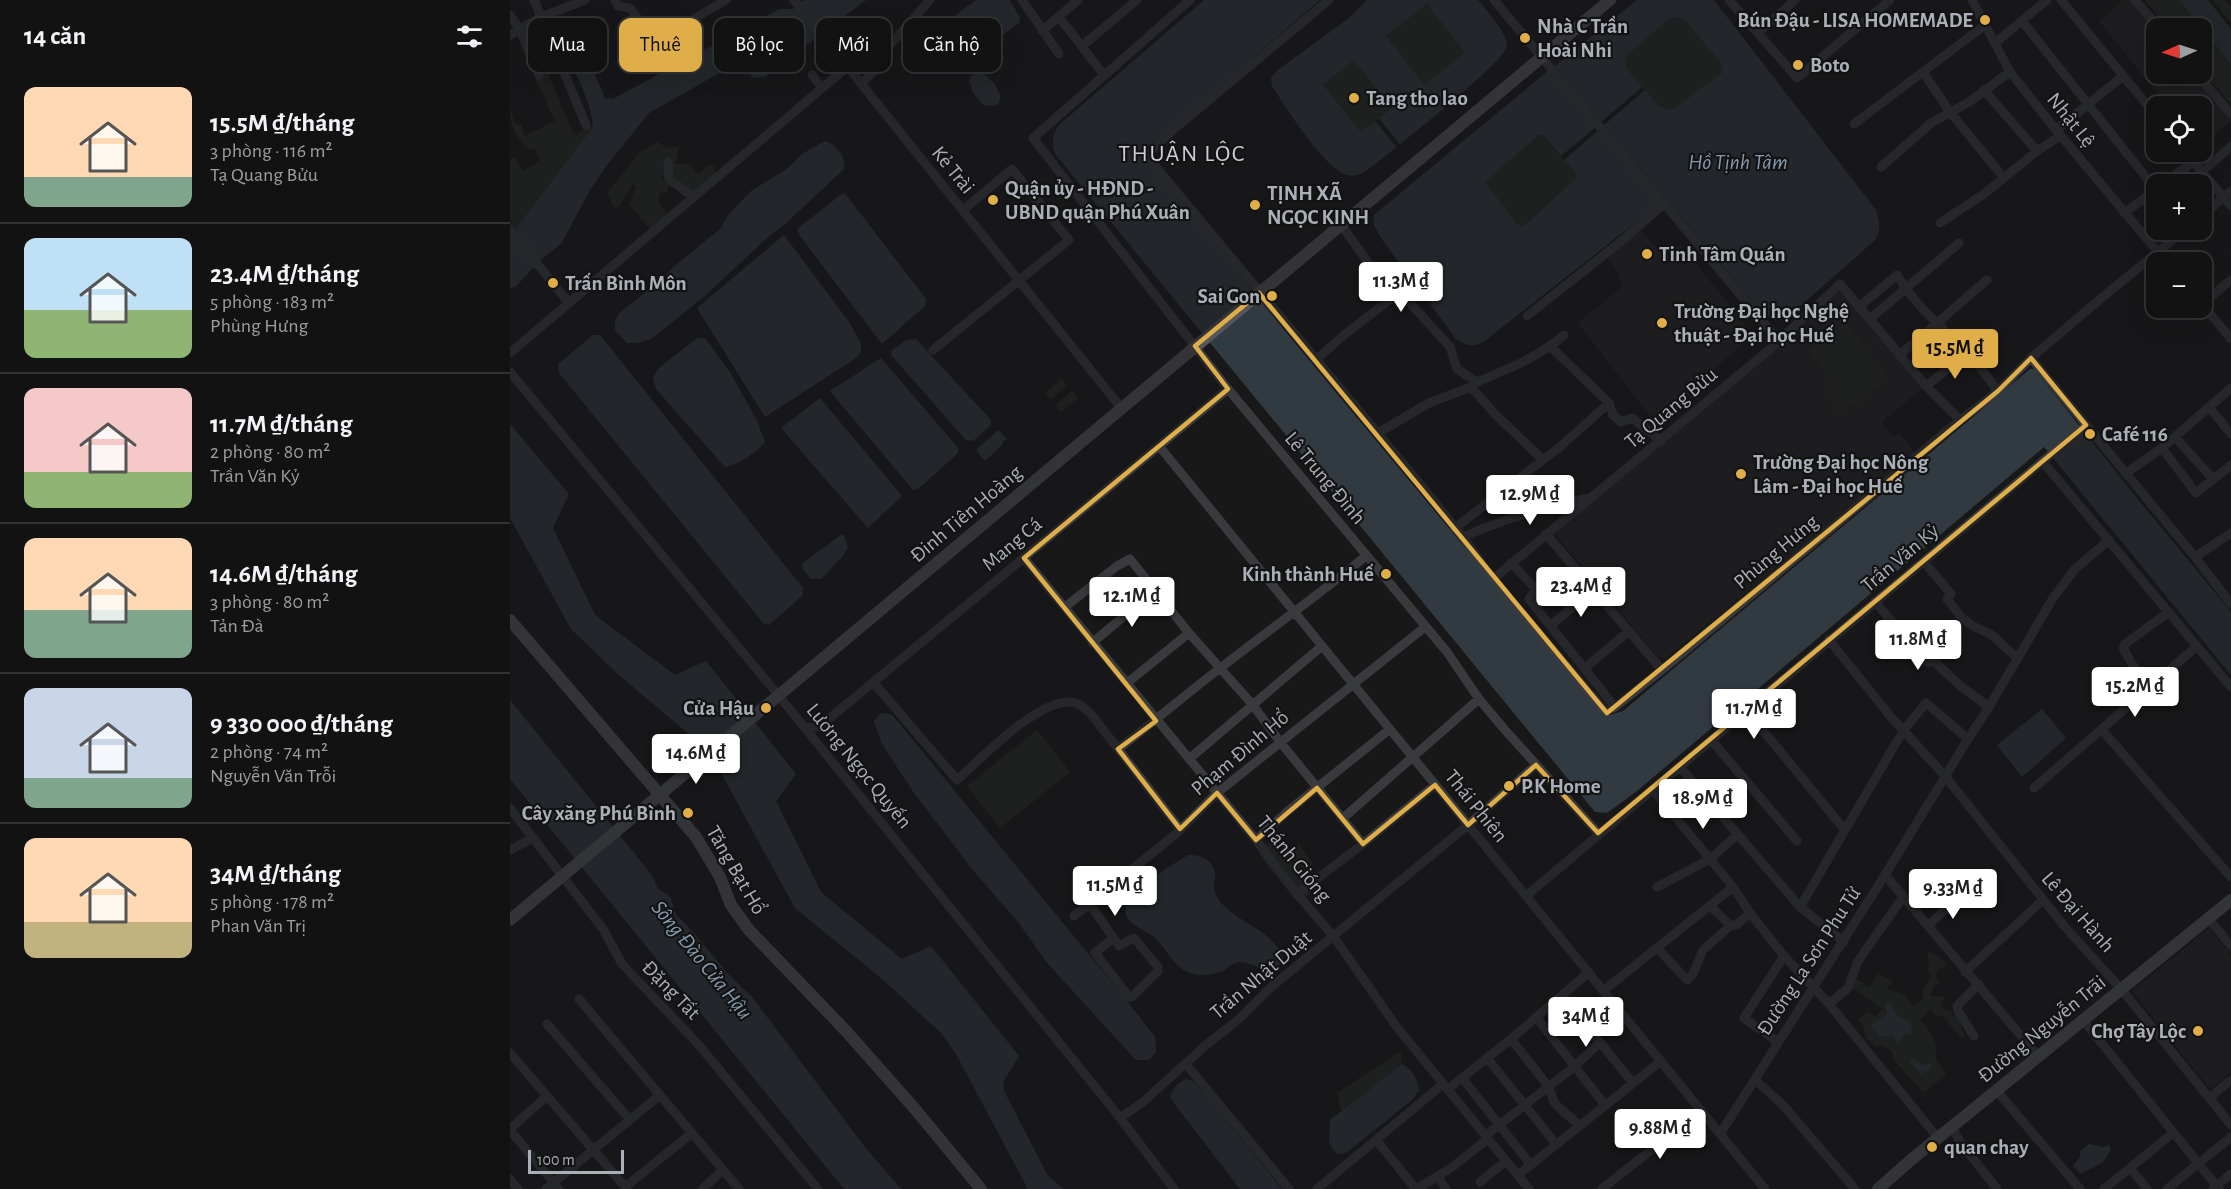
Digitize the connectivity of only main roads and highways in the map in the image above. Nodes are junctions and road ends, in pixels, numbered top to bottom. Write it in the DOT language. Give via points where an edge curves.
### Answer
graph roads {
  1 [pos="1610,0"];
  2 [pos="510,620"];
  3 [pos="662,794"];
  4 [pos="2231,900"];
  5 [pos="510,920"];
  6 [pos="981,1189"];
  7 [pos="1878,1189"];
  1 -- 3 [label="main road, Đinh Tiên Hoàng"];
  2 -- 3 [label="main road, Tăng Bạt Hổ"];
  3 -- 5 [label="main road, Đinh Tiên Hoàng"];
  3 -- 6 [label="main road, Tăng Bạt Hổ" via="696,837 720,877 731,905 749,930 852,1038"];
  4 -- 7 [label="main road, Đường Nguyễn Trãi"];
}
